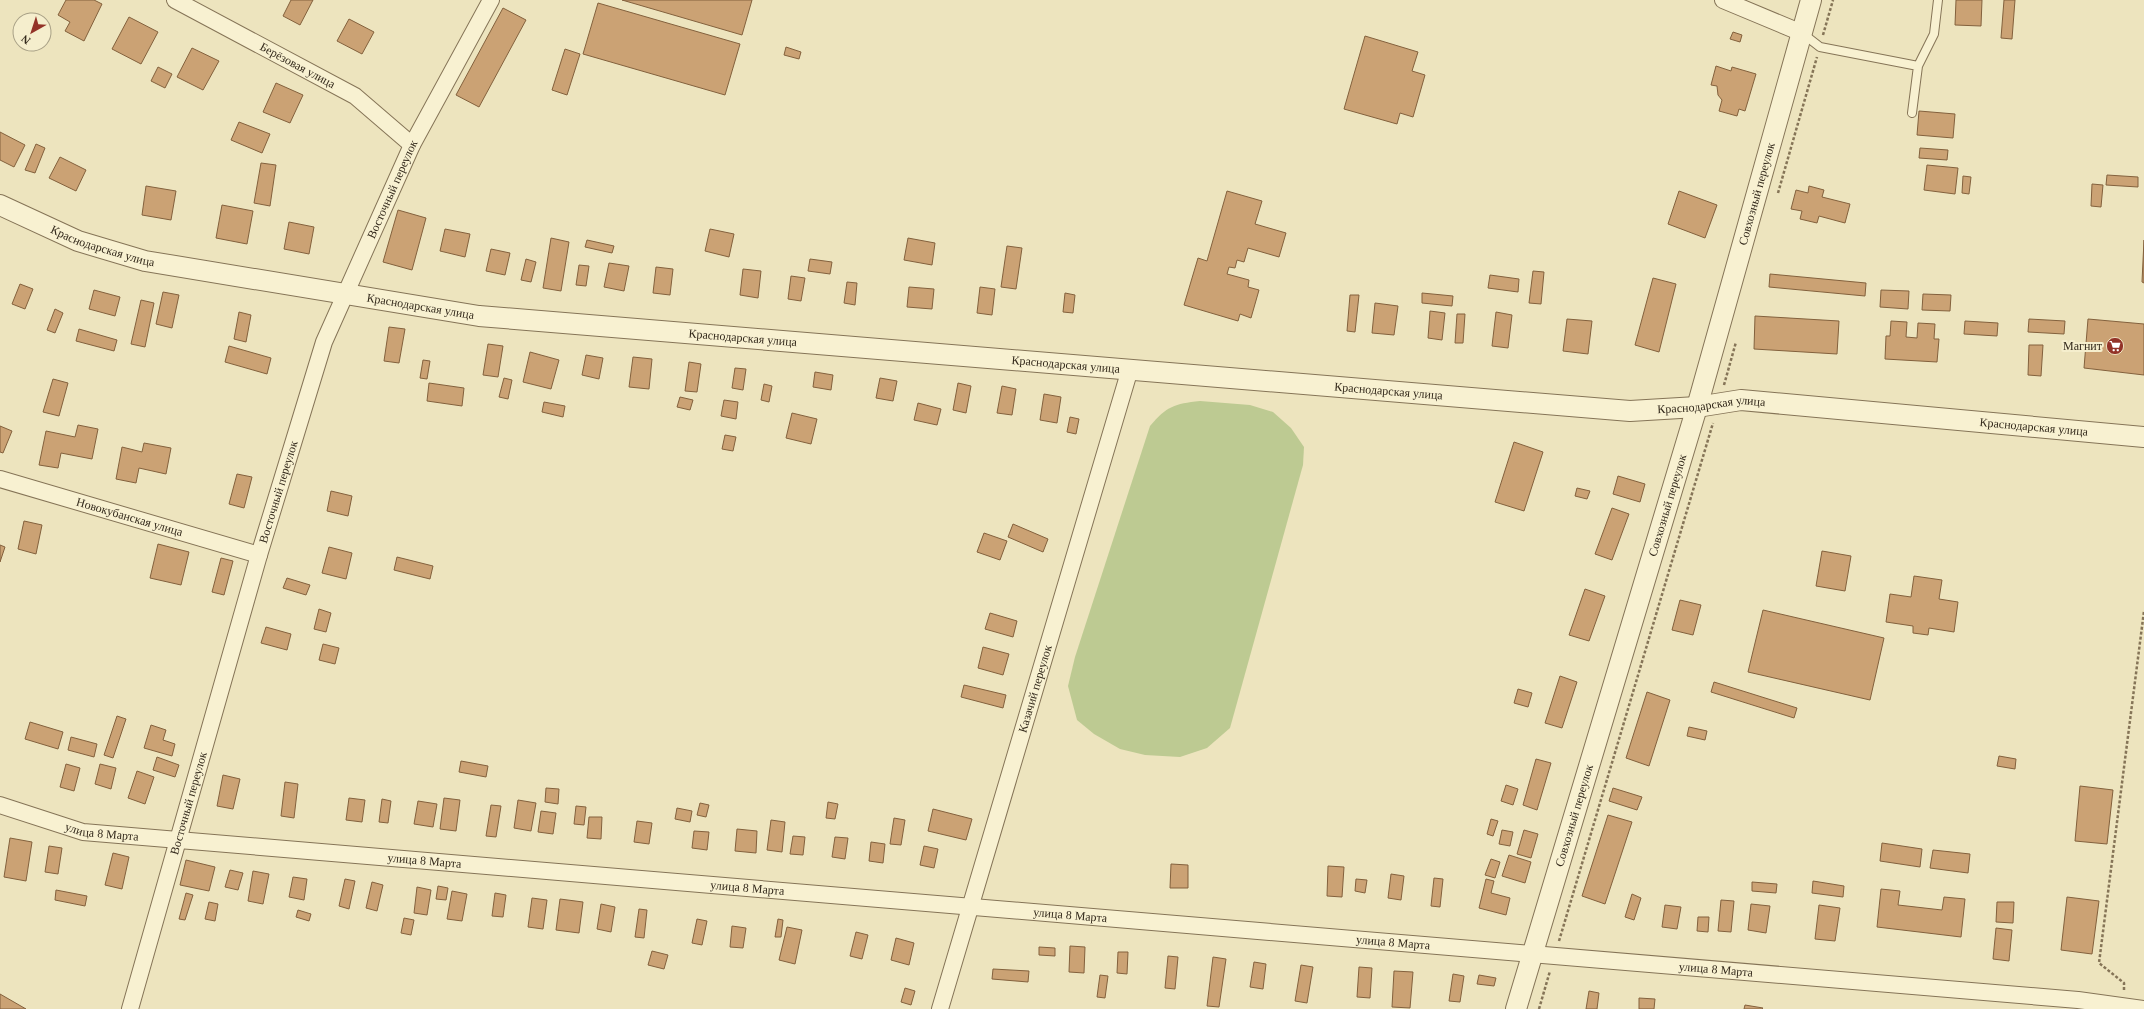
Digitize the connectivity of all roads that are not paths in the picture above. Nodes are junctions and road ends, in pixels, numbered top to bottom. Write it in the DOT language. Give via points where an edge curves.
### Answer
graph roads {
  1 [pos="175,0"];
  2 [pos="491,0"];
  3 [pos="1723,0"];
  4 [pos="1811,0"];
  5 [pos="1938,0"];
  6 [pos="1802,33"];
  7 [pos="1918,66"];
  8 [pos="1912,113"];
  9 [pos="412,145"];
  10 [pos="0,205"];
  11 [pos="344,295"];
  12 [pos="1130,369"];
  13 [pos="1697,407"];
  14 [pos="2144,437"];
  15 [pos="0,479"];
  16 [pos="259,555"];
  17 [pos="0,805"];
  18 [pos="178,840"];
  19 [pos="971,907"];
  20 [pos="1533,954"];
  21 [pos="130,1009"];
  22 [pos="940,1009"];
  23 [pos="1516,1009"];
  24 [pos="2144,1009"];
  1 -- 9 [label="street, Берёзовая улица" via="355,96"];
  2 -- 9 [label="street, Восточный переулок"];
  3 -- 6 [label="street"];
  4 -- 6 [label="street, Совхозный переулок"];
  5 -- 7 [label="lane" via="1934,34"];
  6 -- 7 [label="lane" via="1820,47"];
  6 -- 13 [label="street, Совхозный переулок"];
  7 -- 8 [label="lane"];
  9 -- 11 [label="street, Восточный переулок"];
  10 -- 11 [label="street, Краснодарская улица" via="78,241 145,261"];
  11 -- 12 [label="street, Краснодарская улица" via="479,316"];
  11 -- 16 [label="street, Восточный переулок" via="324,342"];
  12 -- 13 [label="street, Краснодарская улица" via="1630,411"];
  12 -- 19 [label="street, Казачий переулок"];
  13 -- 14 [label="street, Краснодарская улица" via="1741,400"];
  13 -- 20 [label="street, Совхозный переулок"];
  15 -- 16 [label="street, Новокубанская улица"];
  16 -- 18 [label="street, Восточный переулок"];
  17 -- 18 [label="street, улица 8 Марта" via="83,832"];
  18 -- 19 [label="street, улица 8 Марта"];
  18 -- 21 [label="street, Восточный переулок"];
  19 -- 20 [label="street, улица 8 Марта"];
  19 -- 22 [label="street, Казачий переулок"];
  20 -- 23 [label="street, Совхозный переулок"];
  20 -- 24 [label="street, улица 8 Марта" via="2078,1000"];
}
